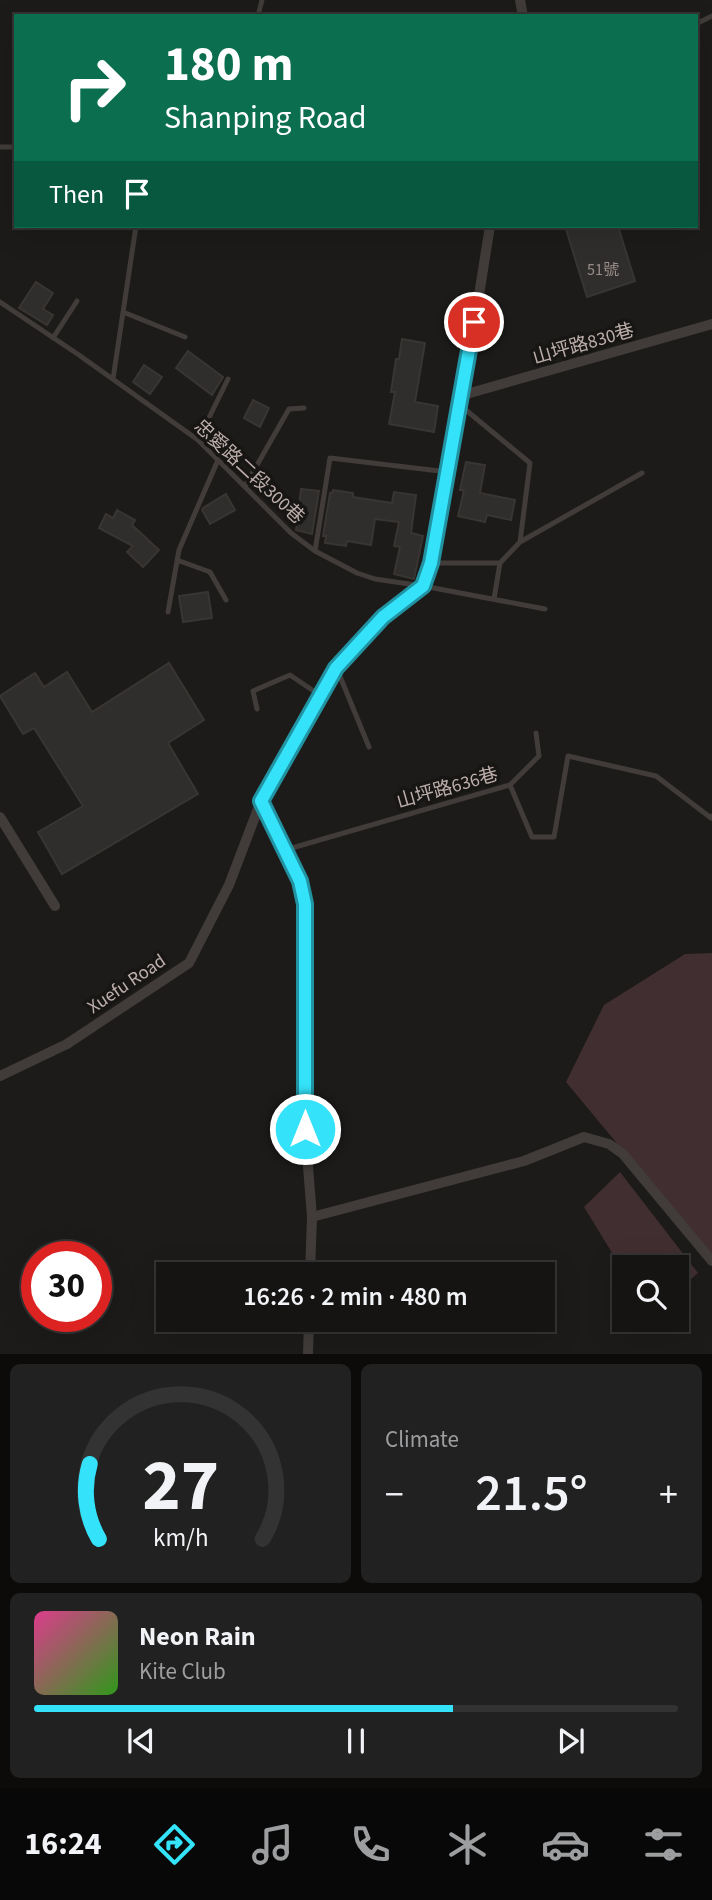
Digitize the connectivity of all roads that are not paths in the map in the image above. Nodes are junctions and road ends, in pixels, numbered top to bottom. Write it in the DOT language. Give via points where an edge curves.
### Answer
graph roads {
  1 [pos="136,228"];
  2 [pos="490,228"];
  3 [pos="78,301"];
  4 [pos="0,302"];
  5 [pos="123,312"];
  6 [pos="712,324"];
  7 [pos="185,337"];
  8 [pos="53,338"];
  9 [pos="113,379"];
  10 [pos="228,379"];
  11 [pos="462,400"];
  12 [pos="304,408"];
  13 [pos="198,440"];
  14 [pos="218,460"];
  15 [pos="448,472"];
  16 [pos="642,473"];
  17 [pos="245,486"];
  18 [pos="520,542"];
  19 [pos="315,551"];
  20 [pos="177,560"];
  21 [pos="431,563"];
  22 [pos="499,563"];
  23 [pos="423,586"];
  24 [pos="494,599"];
  25 [pos="226,600"];
  26 [pos="545,609"];
  27 [pos="168,612"];
  28 [pos="336,668"];
  29 [pos="321,696"];
  30 [pos="257,709"];
  31 [pos="536,733"];
  32 [pos="369,747"];
  33 [pos="510,785"];
  34 [pos="261,801"];
  35 [pos="712,816"];
  36 [pos="0,817"];
  37 [pos="285,850"];
  38 [pos="55,906"];
  39 [pos="0,1076"];
  40 [pos="312,1217"];
  41 [pos="712,1261"];
  42 [pos="310,1262"];
  43 [pos="309,1332"];
  44 [pos="308,1354"];
  1 -- 5 [label="lane"];
  2 -- 11 [label="street"];
  3 -- 8 [label="lane"];
  4 -- 8 [label="lane, 忠愛路二段300巷"];
  5 -- 7 [label="lane"];
  5 -- 9 [label="lane"];
  6 -- 11 [label="street, 山坪路830巷"];
  8 -- 9 [label="lane, 忠愛路二段300巷"];
  9 -- 13 [label="lane, 忠愛路二段300巷"];
  10 -- 13 [label="lane"];
  11 -- 15 [label="street"];
  11 -- 18 [label="lane" via="530,463"];
  12 -- 17 [label="lane" via="289,409"];
  13 -- 14 [label="lane, 忠愛路二段300巷"];
  14 -- 17 [label="lane, 忠愛路二段300巷"];
  14 -- 20 [label="lane"];
  15 -- 19 [label="lane" via="330,458"];
  15 -- 21 [label="street"];
  16 -- 18 [label="lane"];
  17 -- 19 [label="lane, 忠愛路二段300巷"];
  18 -- 22 [label="lane"];
  19 -- 23 [label="lane, 忠愛路二段300巷" via="375,579"];
  20 -- 25 [label="lane" via="210,572"];
  20 -- 27 [label="lane"];
  21 -- 22 [label="lane"];
  21 -- 23 [label="street"];
  22 -- 24 [label="lane"];
  23 -- 24 [label="lane, 忠愛路二段300巷"];
  23 -- 28 [label="street, Xuefu Road" via="383,617"];
  24 -- 26 [label="lane, 忠愛路二段300巷"];
  28 -- 29 [label="street, Xuefu Road"];
  28 -- 32 [label="lane"];
  29 -- 30 [label="lane" via="290,675 253,691"];
  29 -- 34 [label="street, Xuefu Road"];
  31 -- 33 [label="lane" via="539,756"];
  33 -- 35 [label="lane, 山坪路636巷" via="533,837 554,837 568,756 656,776"];
  33 -- 37 [label="lane, 山坪路636巷"];
  34 -- 37 [label="street"];
  34 -- 39 [label="street, Xuefu Road" via="229,885 189,963 67,1044"];
  36 -- 38 [label="street"];
  37 -- 40 [label="street" via="305,904 305,1129"];
  40 -- 41 [label="street" via="524,1161 584,1137 609,1144 623,1154"];
  40 -- 42 [label="street"];
  43 -- 44 [label="street"];
}
